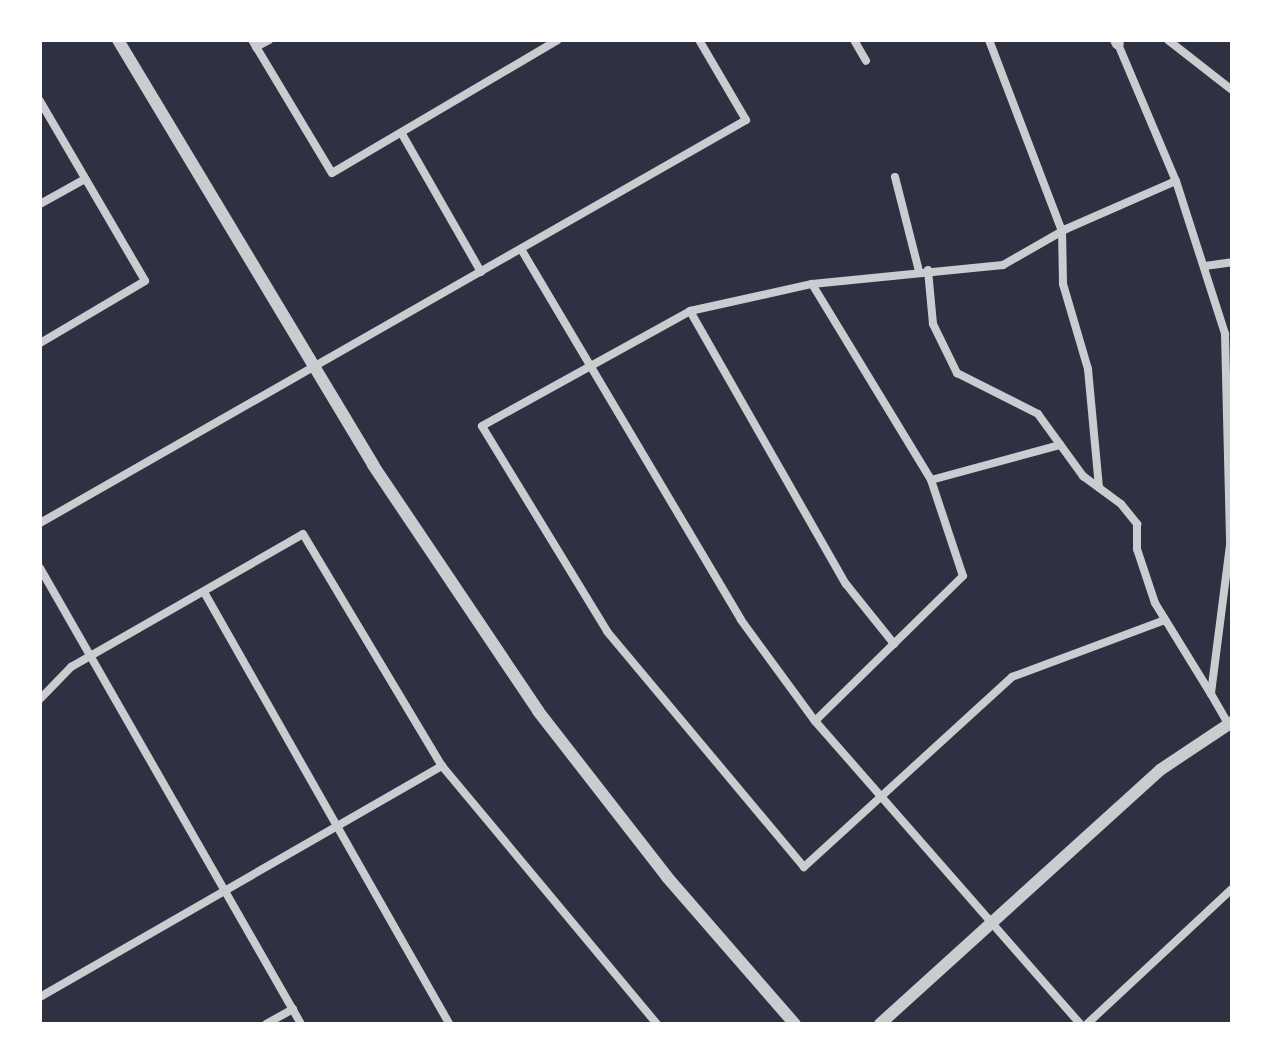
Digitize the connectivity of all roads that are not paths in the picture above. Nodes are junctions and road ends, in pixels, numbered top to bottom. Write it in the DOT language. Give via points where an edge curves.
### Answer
graph roads {
  1 [pos="118,40"];
  2 [pos="269,40"];
  3 [pos="558,40"];
  4 [pos="699,40"];
  5 [pos="854,40"];
  6 [pos="989,40"];
  7 [pos="1168,40"];
  8 [pos="1117,42"];
  9 [pos="254,44"];
  10 [pos="866,61"];
  11 [pos="1232,90"];
  12 [pos="40,101"];
  13 [pos="402,134"];
  14 [pos="895,177"];
  15 [pos="85,179"];
  16 [pos="1176,181"];
  17 [pos="40,204"];
  18 [pos="1062,231"];
  19 [pos="521,249"];
  20 [pos="1232,262"];
  21 [pos="1205,266"];
  22 [pos="923,271"];
  23 [pos="481,272"];
  24 [pos="812,284"];
  25 [pos="690,311"];
  26 [pos="40,343"];
  27 [pos="585,364"];
  28 [pos="312,367"];
  29 [pos="1060,445"];
  30 [pos="931,480"];
  31 [pos="1231,485"];
  32 [pos="1099,487"];
  33 [pos="40,523"];
  34 [pos="40,568"];
  35 [pos="204,592"];
  36 [pos="1165,620"];
  37 [pos="894,644"];
  38 [pos="90,655"];
  39 [pos="1211,694"];
  40 [pos="40,699"];
  41 [pos="815,721"];
  42 [pos="1230,723"];
  43 [pos="442,766"];
  44 [pos="879,794"];
  45 [pos="337,827"];
  46 [pos="1232,889"];
  47 [pos="224,891"];
  48 [pos="991,922"];
  49 [pos="40,997"];
  50 [pos="293,1009"];
  51 [pos="266,1024"];
  52 [pos="301,1024"];
  53 [pos="449,1024"];
  54 [pos="657,1024"];
  55 [pos="795,1024"];
  56 [pos="880,1024"];
  57 [pos="1080,1024"];
  58 [pos="1087,1024"];
  1 -- 28 [label="street"];
  2 -- 9 [label="street"];
  3 -- 13 [label="street"];
  4 -- 19 [label="street" via="746,120"];
  5 -- 10 [label="street"];
  6 -- 18 [label="street"];
  7 -- 11 [label="street"];
  8 -- 16 [label="street"];
  9 -- 13 [label="street" via="332,173"];
  12 -- 15 [label="street"];
  13 -- 23 [label="street"];
  14 -- 22 [label="street"];
  15 -- 17 [label="street"];
  15 -- 26 [label="street" via="145,281"];
  16 -- 18 [label="street"];
  16 -- 21 [label="street"];
  18 -- 22 [label="street" via="1003,265"];
  18 -- 32 [label="street" via="1063,284 1088,369"];
  19 -- 23 [label="street"];
  19 -- 27 [label="street"];
  20 -- 21 [label="street"];
  21 -- 31 [label="street" via="1225,334"];
  22 -- 24 [label="street"];
  22 -- 29 [label="street" via="933,324 957,373 1038,414"];
  23 -- 28 [label="street"];
  24 -- 25 [label="street"];
  24 -- 30 [label="street"];
  25 -- 27 [label="street"];
  25 -- 37 [label="street" via="846,584"];
  27 -- 41 [label="street" via="741,620"];
  27 -- 44 [label="street" via="482,426 607,631 804,867"];
  28 -- 33 [label="street"];
  28 -- 55 [label="street" via="538,711 667,877"];
  29 -- 30 [label="street"];
  29 -- 32 [label="street" via="1083,476"];
  30 -- 37 [label="street" via="963,576"];
  31 -- 39 [label="street" via="1230,545"];
  32 -- 36 [label="street" via="1137,524 1137,549"];
  34 -- 38 [label="street"];
  35 -- 38 [label="street"];
  35 -- 43 [label="street" via="303,534"];
  35 -- 45 [label="street"];
  36 -- 39 [label="street"];
  36 -- 44 [label="street" via="1012,677"];
  37 -- 41 [label="street"];
  38 -- 40 [label="street"];
  38 -- 47 [label="street"];
  39 -- 42 [label="street"];
  41 -- 44 [label="street"];
  42 -- 48 [label="street" via="1160,770"];
  43 -- 45 [label="street"];
  43 -- 54 [label="street"];
  44 -- 48 [label="street"];
  45 -- 47 [label="street"];
  45 -- 53 [label="street"];
  46 -- 58 [label="street"];
  47 -- 49 [label="street"];
  47 -- 50 [label="street"];
  48 -- 56 [label="street"];
  48 -- 57 [label="street"];
  50 -- 51 [label="street"];
  50 -- 52 [label="street"];
}
